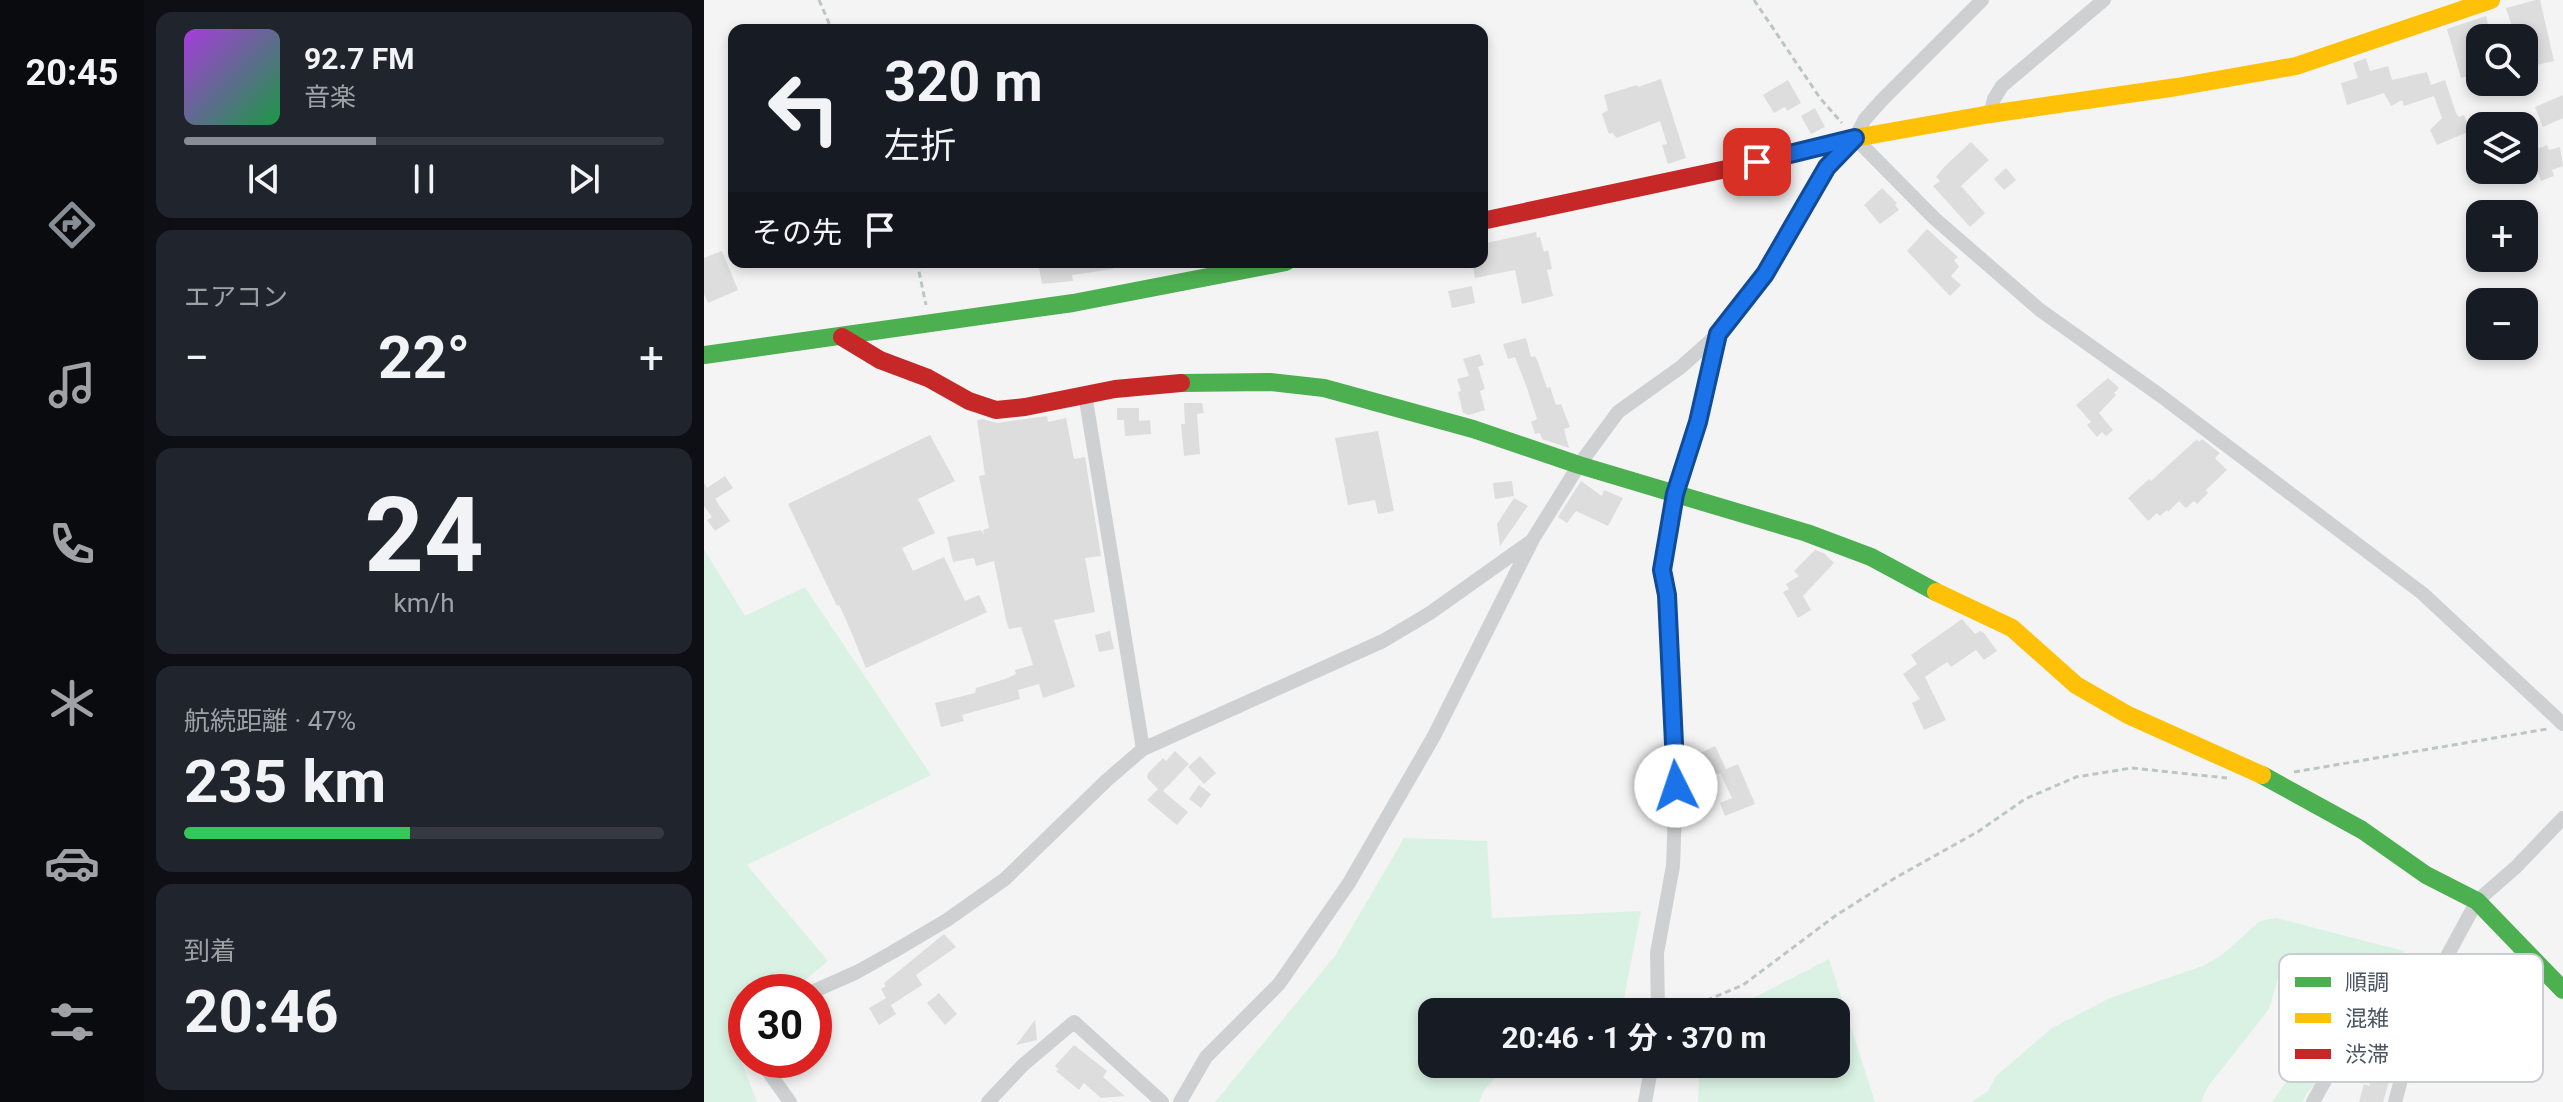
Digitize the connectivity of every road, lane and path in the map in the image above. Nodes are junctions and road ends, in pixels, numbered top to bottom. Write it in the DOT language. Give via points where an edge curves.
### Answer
graph roads {
  1 [pos="819,0"];
  2 [pos="1754,0"];
  3 [pos="1982,0"];
  4 [pos="2104,0"];
  5 [pos="2491,0"];
  6 [pos="829,24"];
  7 [pos="1990,114"];
  8 [pos="1855,138"];
  9 [pos="1488,220"];
  10 [pos="918,268"];
  11 [pos="1255,268"];
  12 [pos="930,322"];
  13 [pos="1718,334"];
  14 [pos="842,337"];
  15 [pos="704,355"];
  16 [pos="1085,394"];
  17 [pos="1579,465"];
  18 [pos="1675,494"];
  19 [pos="1533,539"];
  20 [pos="2556,726"];
  21 [pos="1143,749"];
  22 [pos="2267,777"];
  23 [pos="2229,778"];
  24 [pos="2563,818"];
  25 [pos="2477,901"];
  26 [pos="2448,954"];
  27 [pos="2528,954"];
  28 [pos="2543,969"];
  29 [pos="832,983"];
  30 [pos="2563,990"];
  31 [pos="1658,998"];
  32 [pos="1712,998"];
  33 [pos="773,1078"];
  34 [pos="1649,1078"];
  35 [pos="2324,1082"];
  36 [pos="2400,1082"];
  37 [pos="790,1102"];
  38 [pos="988,1102"];
  39 [pos="1162,1102"];
  40 [pos="1180,1102"];
  41 [pos="1645,1102"];
  42 [pos="2313,1102"];
  43 [pos="2395,1102"];
  1 -- 6 [label="path"];
  2 -- 8 [label="path" via="1820,98"];
  3 -- 8 [label="street" via="1882,100"];
  4 -- 7 [label="street" via="2002,86"];
  5 -- 7 [label="street" via="2296,66"];
  7 -- 8 [label="street"];
  8 -- 9 [label="street"];
  8 -- 13 [label="street" via="1827,167 1765,274"];
  8 -- 20 [label="street" via="1934,218 2040,310 2422,593"];
  10 -- 12 [label="path"];
  11 -- 12 [label="street" via="1073,303"];
  12 -- 14 [label="street"];
  13 -- 17 [label="street" via="1618,412"];
  13 -- 18 [label="street"];
  14 -- 15 [label="street"];
  14 -- 16 [label="street" via="880,360 996,410"];
  16 -- 17 [label="street" via="1183,383 1270,382 1324,388"];
  16 -- 21 [label="street"];
  17 -- 18 [label="street"];
  17 -- 19 [label="street"];
  18 -- 22 [label="street" via="1871,557 2012,628 2076,685 2128,715"];
  18 -- 31 [label="street" via="1662,570 1676,786 1673,866 1657,953"];
  19 -- 21 [label="street" via="1383,641"];
  19 -- 40 [label="street" via="1434,736 1349,883 1279,984 1206,1057"];
  20 -- 22 [label="path"];
  21 -- 29 [label="street" via="1005,879 947,920"];
  22 -- 25 [label="street"];
  23 -- 32 [label="path" via="2132,768 2076,777 2025,799 1835,916 1743,985"];
  24 -- 25 [label="street"];
  25 -- 26 [label="street"];
  25 -- 27 [label="street"];
  28 -- 30 [label="street"];
  33 -- 37 [label="street"];
  34 -- 41 [label="street"];
  35 -- 42 [label="street"];
  36 -- 43 [label="street"];
  38 -- 39 [label="street" via="1074,1022"];
}
